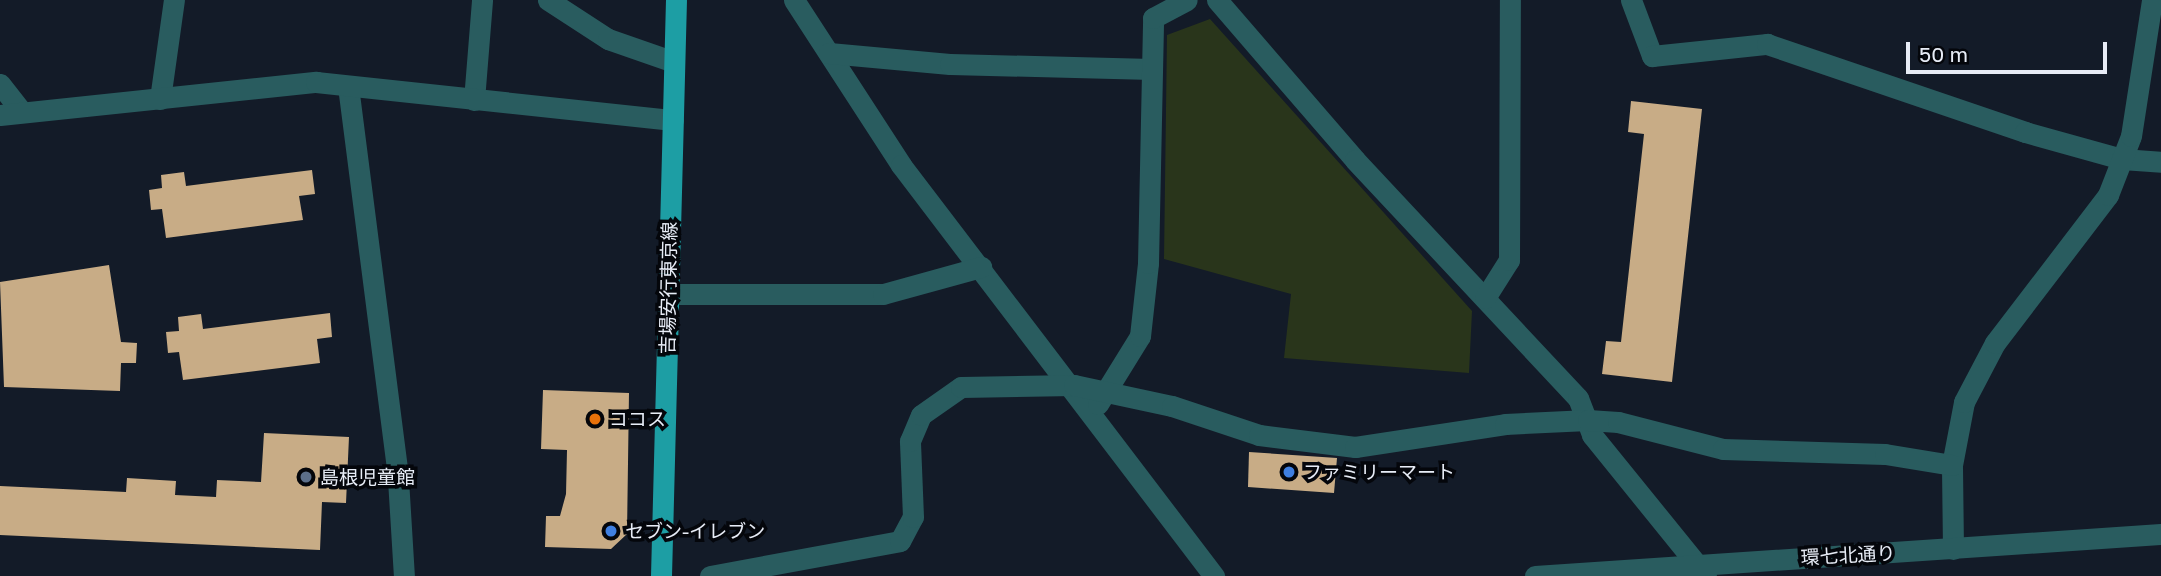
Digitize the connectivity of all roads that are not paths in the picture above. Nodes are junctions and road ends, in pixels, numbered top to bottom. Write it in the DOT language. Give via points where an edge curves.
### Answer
graph roads {
  1 [pos="174,0"];
  2 [pos="482,0"];
  3 [pos="548,0"];
  4 [pos="676,0"];
  5 [pos="794,0"];
  6 [pos="1187,0"];
  7 [pos="1217,0"];
  8 [pos="1510,0"];
  9 [pos="1631,0"];
  10 [pos="2152,0"];
  11 [pos="829,53"];
  12 [pos="674,62"];
  13 [pos="1152,69"];
  14 [pos="0,84"];
  15 [pos="348,86"];
  16 [pos="160,99"];
  17 [pos="474,100"];
  18 [pos="21,111"];
  19 [pos="0,115"];
  20 [pos="673,120"];
  21 [pos="2122,159"];
  22 [pos="2161,162"];
  23 [pos="981,267"];
  24 [pos="668,294"];
  25 [pos="1485,298"];
  26 [pos="1074,385"];
  27 [pos="1105,393"];
  28 [pos="1093,411"];
  29 [pos="1588,420"];
  30 [pos="1952,466"];
  31 [pos="2161,534"];
  32 [pos="1953,549"];
  33 [pos="1702,570"];
  34 [pos="404,576"];
  35 [pos="661,576"];
  36 [pos="710,576"];
  37 [pos="1214,576"];
  38 [pos="1535,576"];
  1 -- 16 [label="street"];
  2 -- 17 [label="street"];
  3 -- 12 [label="street" via="608,39"];
  4 -- 12 [label="main road, 吉場安行東京線"];
  5 -- 11 [label="street"];
  6 -- 13 [label="street" via="1153,18"];
  7 -- 25 [label="street"];
  8 -- 25 [label="street" via="1510,260"];
  9 -- 21 [label="street" via="1651,56 1767,44"];
  10 -- 21 [label="street" via="2131,136"];
  11 -- 13 [label="street" via="950,65"];
  11 -- 23 [label="street" via="901,165"];
  12 -- 20 [label="main road, 吉場安行東京線"];
  13 -- 27 [label="street" via="1149,263 1140,337"];
  14 -- 18 [label="street"];
  15 -- 16 [label="street" via="316,82"];
  15 -- 17 [label="street"];
  15 -- 34 [label="street" via="398,479"];
  16 -- 18 [label="street"];
  17 -- 20 [label="street"];
  18 -- 19 [label="street"];
  20 -- 24 [label="main road, 吉場安行東京線"];
  21 -- 22 [label="street"];
  21 -- 30 [label="street" via="2108,195 1977,372"];
  23 -- 24 [label="street" via="883,294"];
  23 -- 26 [label="street"];
  24 -- 35 [label="main road, 吉場安行東京線"];
  25 -- 29 [label="street" via="1578,398"];
  26 -- 27 [label="street"];
  26 -- 28 [label="street"];
  26 -- 36 [label="street" via="961,387 921,415 910,441 913,517 900,541"];
  27 -- 28 [label="street"];
  27 -- 29 [label="street" via="1172,405 1259,435 1355,447 1505,424"];
  28 -- 37 [label="street"];
  29 -- 30 [label="street" via="1663,431 1723,449 1885,454"];
  29 -- 33 [label="street" via="1592,435"];
  30 -- 32 [label="street"];
  31 -- 32 [label="street, 環七北通り"];
  32 -- 33 [label="street, 環七北通り"];
  33 -- 38 [label="street, 環七北通り"];
}
